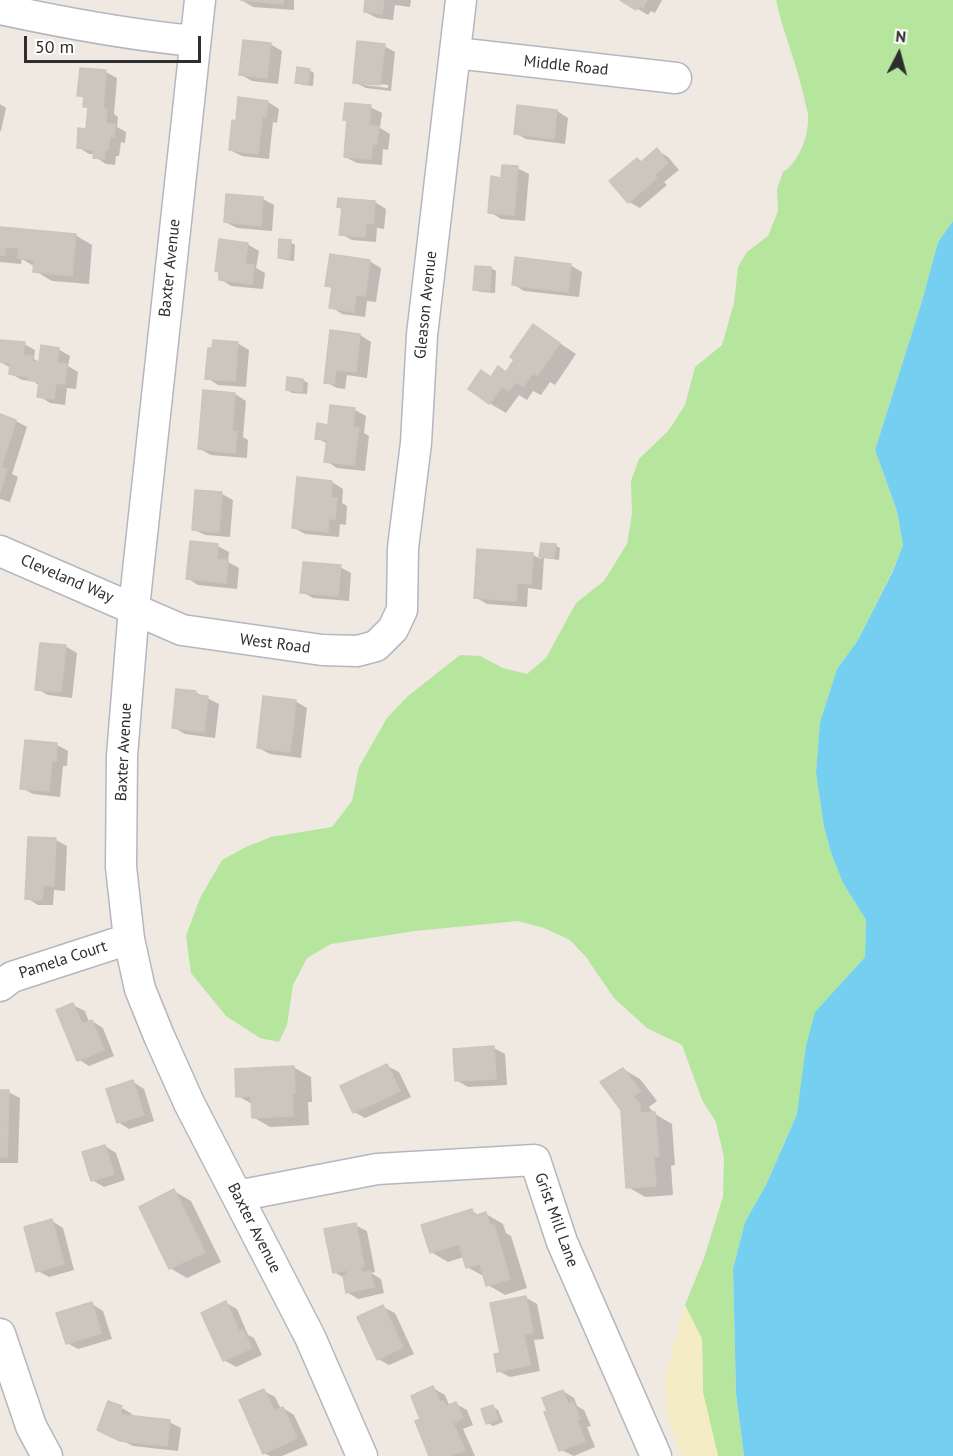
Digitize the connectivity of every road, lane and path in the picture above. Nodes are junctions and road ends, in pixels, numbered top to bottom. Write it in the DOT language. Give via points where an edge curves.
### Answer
graph roads {
  1 [pos="200,0"];
  2 [pos="461,0"];
  3 [pos="0,9"];
  4 [pos="195,41"];
  5 [pos="456,53"];
  6 [pos="676,78"];
  7 [pos="0,551"];
  8 [pos="134,608"];
  9 [pos="402,610"];
  10 [pos="129,939"];
  11 [pos="0,986"];
  12 [pos="237,1196"];
  13 [pos="0,1334"];
  14 [pos="47,1456"];
  15 [pos="362,1456"];
  16 [pos="656,1456"];
  1 -- 4 [label="street, Baxter Avenue"];
  2 -- 5 [label="street, Gleason Avenue"];
  3 -- 4 [label="street" via="89,28"];
  4 -- 8 [label="street, Baxter Avenue"];
  5 -- 6 [label="street, Middle Road"];
  5 -- 9 [label="street, Gleason Avenue" via="422,335 416,443 403,548"];
  7 -- 8 [label="street, Cleveland Way"];
  8 -- 9 [label="street, West Road" via="182,630 357,651 376,646 393,629"];
  8 -- 10 [label="street, Baxter Avenue" via="121,805 121,867"];
  10 -- 11 [label="street, Pamela Court" via="12,977"];
  10 -- 12 [label="street, Baxter Avenue" via="140,989 159,1036"];
  12 -- 15 [label="street, Baxter Avenue" via="310,1337"];
  12 -- 16 [label="street, Grist Mill Lane" via="377,1169 535,1160 562,1242"];
  13 -- 14 [label="street" via="30,1426"];
}
